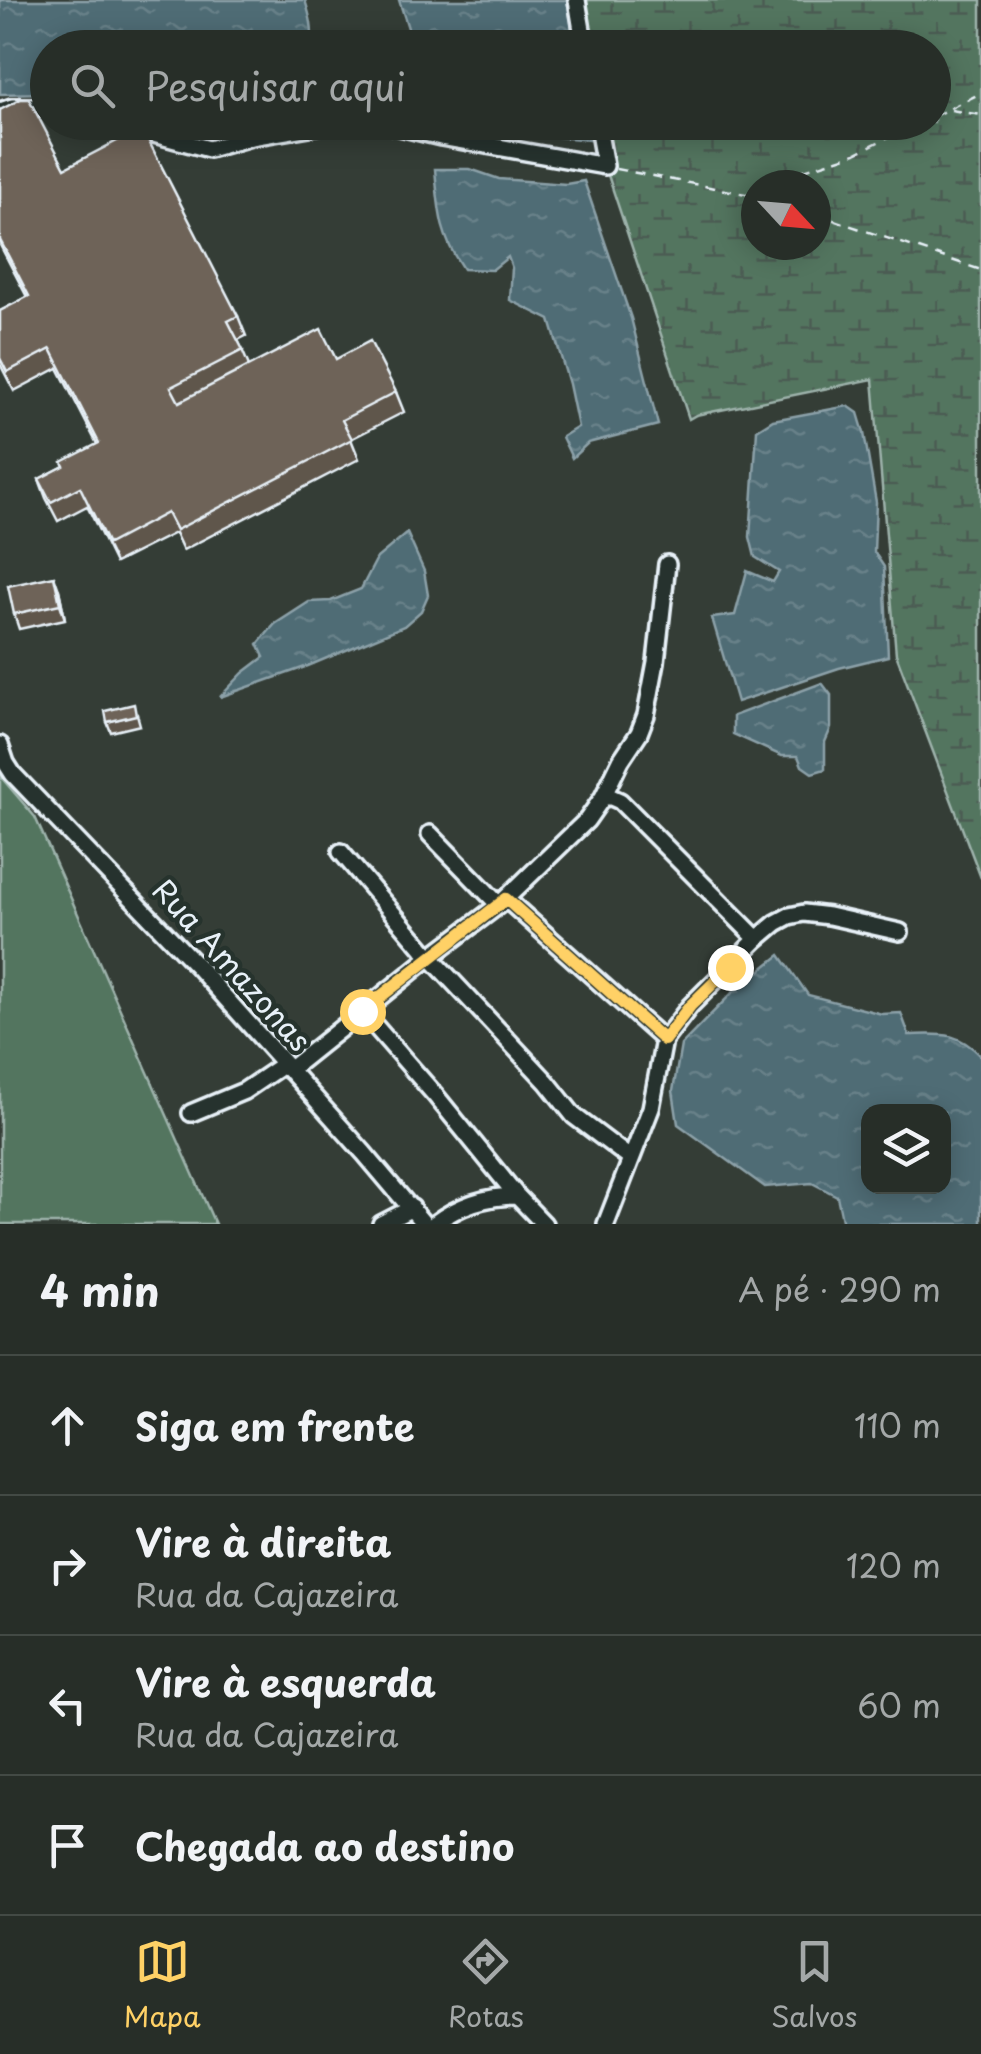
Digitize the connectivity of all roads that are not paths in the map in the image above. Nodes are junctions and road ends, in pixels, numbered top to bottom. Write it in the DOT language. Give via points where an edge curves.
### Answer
graph roads {
  1 [pos="577,0"];
  2 [pos="582,30"];
  3 [pos="30,107"];
  4 [pos="0,111"];
  5 [pos="173,140"];
  6 [pos="241,140"];
  7 [pos="458,140"];
  8 [pos="600,140"];
  9 [pos="667,564"];
  10 [pos="0,745"];
  11 [pos="602,797"];
  12 [pos="430,834"];
  13 [pos="341,852"];
  14 [pos="503,902"];
  15 [pos="900,932"];
  16 [pos="757,939"];
  17 [pos="430,957"];
  18 [pos="362,1011"];
  19 [pos="664,1040"];
  20 [pos="286,1067"];
  21 [pos="190,1113"];
  22 [pos="631,1159"];
  23 [pos="517,1196"];
  24 [pos="412,1208"];
  25 [pos="381,1224"];
  26 [pos="424,1224"];
  27 [pos="434,1224"];
  28 [pos="544,1224"];
  29 [pos="606,1224"];
  1 -- 2 [label="street"];
  3 -- 4 [label="street"];
  5 -- 6 [label="street" via="209,150"];
  7 -- 8 [label="street" via="605,166"];
  9 -- 11 [label="street" via="646,715"];
  10 -- 20 [label="street, Rua Amazonas" via="14,774"];
  11 -- 14 [label="street"];
  11 -- 16 [label="street" via="620,801"];
  12 -- 14 [label="street"];
  13 -- 17 [label="street"];
  14 -- 17 [label="street"];
  14 -- 19 [label="street"];
  15 -- 16 [label="street" via="804,914 789,916"];
  16 -- 19 [label="street"];
  17 -- 18 [label="street"];
  17 -- 22 [label="street" via="574,1116"];
  18 -- 20 [label="street"];
  18 -- 23 [label="street"];
  19 -- 22 [label="street" via="651,1108"];
  20 -- 21 [label="street"];
  20 -- 24 [label="street, Rua Amazonas"];
  22 -- 29 [label="street"];
  23 -- 27 [label="street" via="476,1201"];
  23 -- 28 [label="street"];
  24 -- 25 [label="street"];
  24 -- 26 [label="street, Rua Amazonas"];
}
